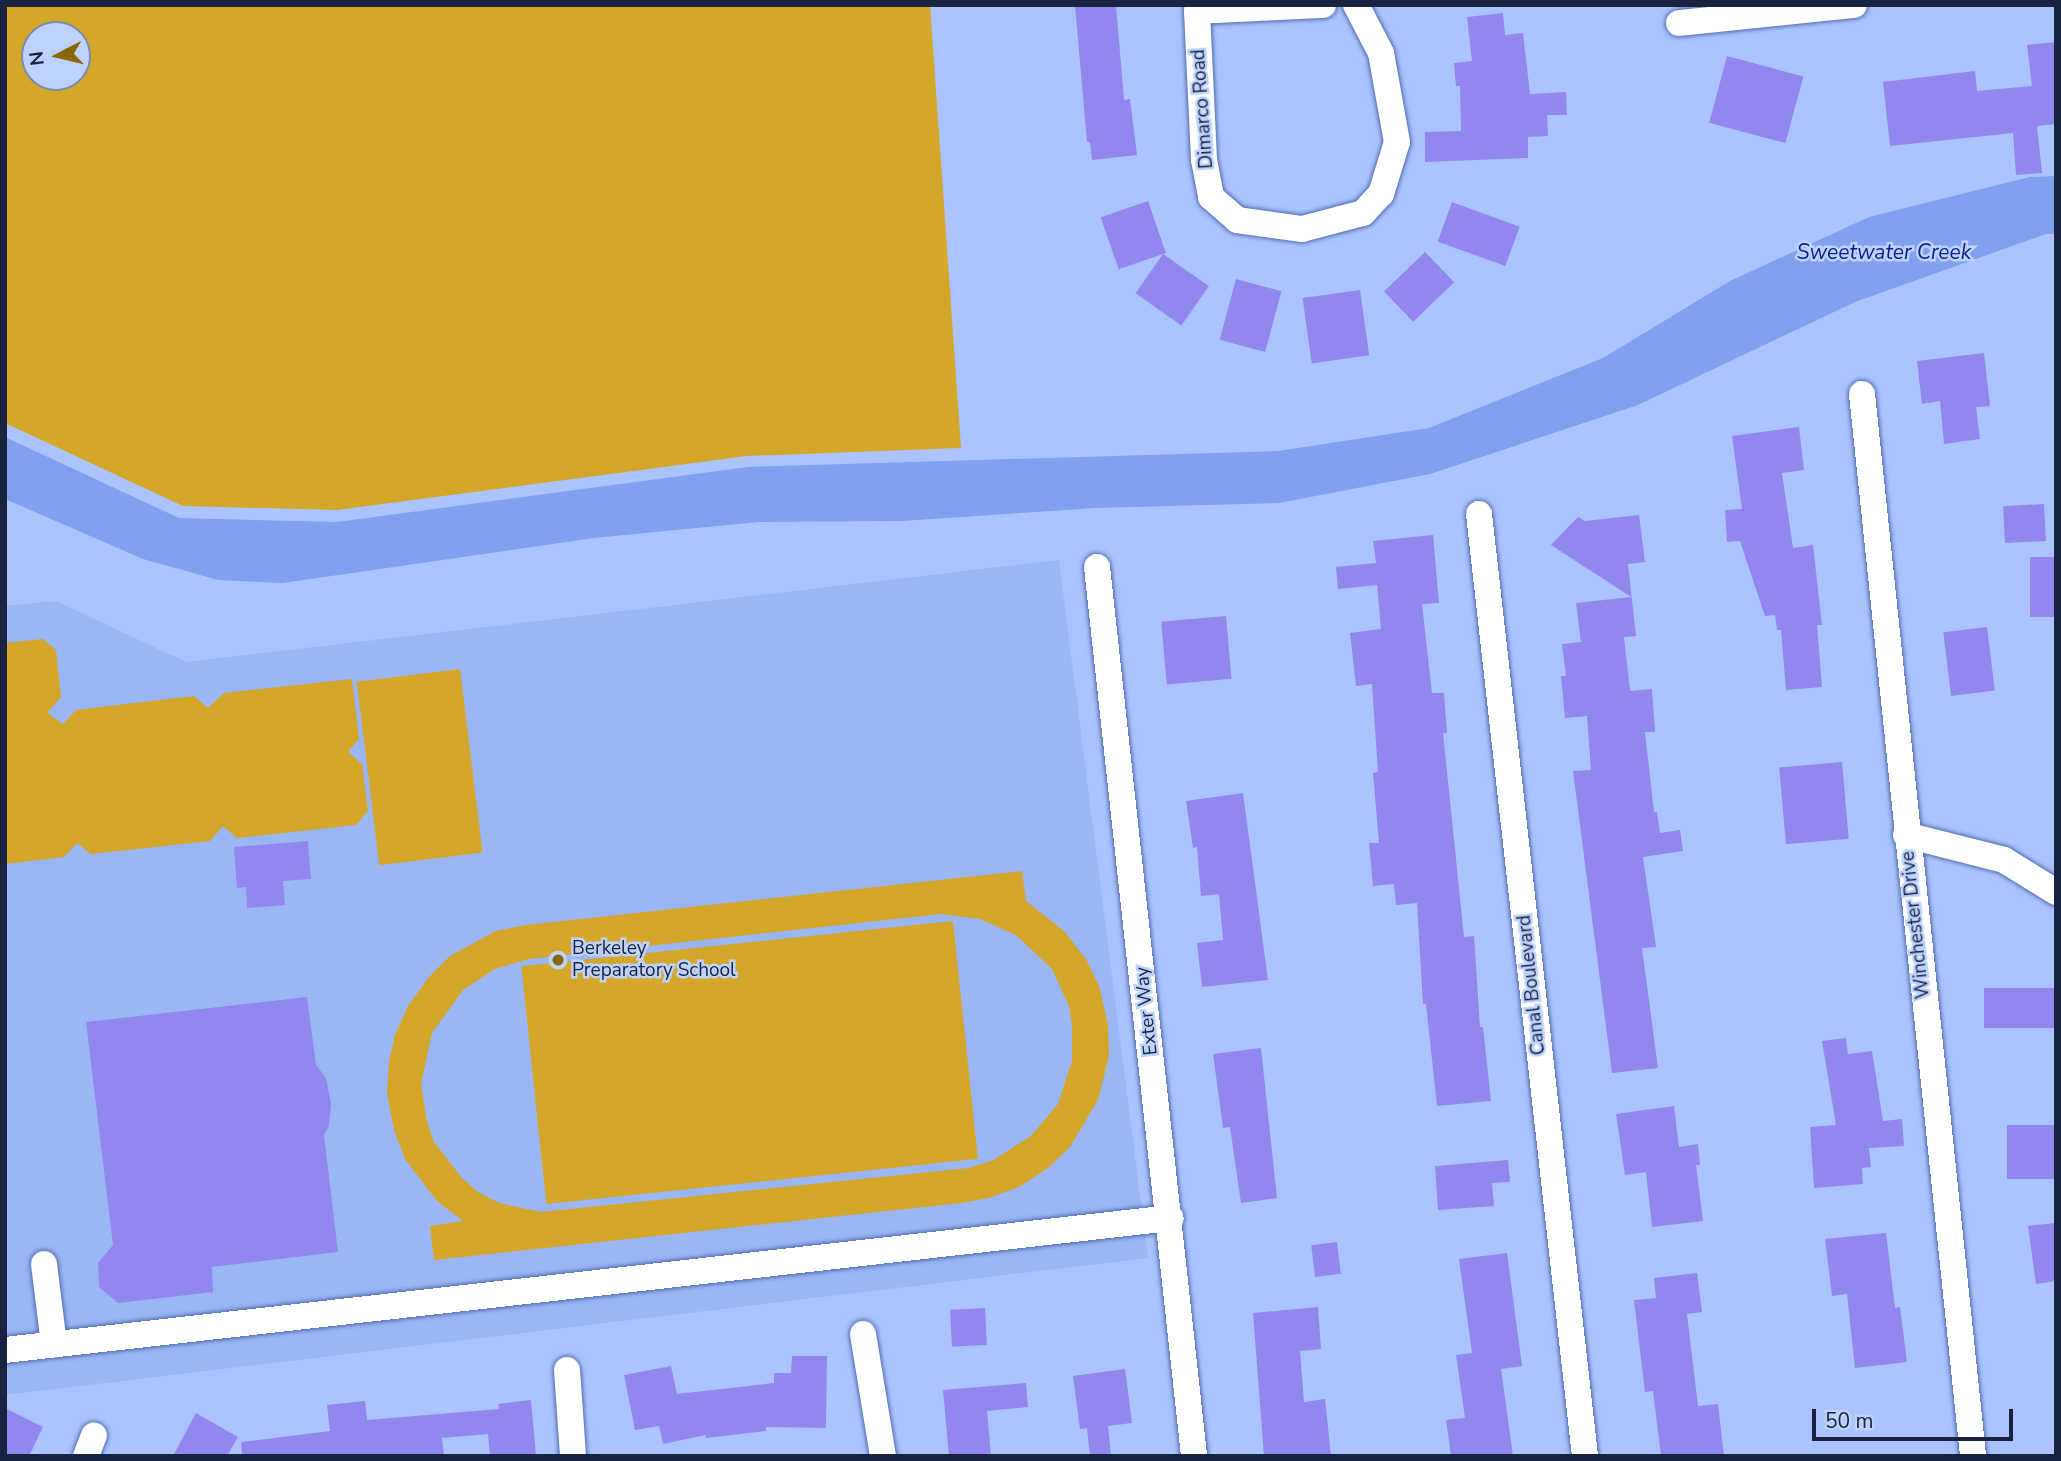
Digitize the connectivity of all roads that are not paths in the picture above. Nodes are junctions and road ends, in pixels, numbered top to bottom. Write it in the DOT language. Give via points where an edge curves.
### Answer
graph roads {
  1 [pos="1323,5"];
  2 [pos="1356,5"];
  3 [pos="1844,6"];
  4 [pos="1197,8"];
  5 [pos="1679,23"];
  6 [pos="1862,394"];
  7 [pos="1479,514"];
  8 [pos="1097,567"];
  9 [pos="1906,835"];
  10 [pos="2056,891"];
  11 [pos="1171,1218"];
  12 [pos="44,1264"];
  13 [pos="863,1334"];
  14 [pos="54,1344"];
  15 [pos="5,1350"];
  16 [pos="567,1370"];
  17 [pos="573,1456"];
  18 [pos="883,1456"];
  19 [pos="1194,1456"];
  20 [pos="1585,1456"];
  21 [pos="1973,1456"];
  1 -- 4 [label="street, Dimarco Road"];
  2 -- 4 [label="street, Dimarco Road" via="1381,53 1397,142 1381,194 1363,213 1302,229 1237,220 1212,197 1204,160"];
  3 -- 5 [label="street"];
  6 -- 9 [label="street, Winchester Drive"];
  7 -- 20 [label="street, Canal Boulevard"];
  8 -- 11 [label="street, Exter Way"];
  9 -- 10 [label="street" via="2004,860"];
  9 -- 21 [label="street, Winchester Drive"];
  11 -- 14 [label="street"];
  11 -- 19 [label="street, Exter Way"];
  12 -- 14 [label="street"];
  13 -- 18 [label="street"];
  14 -- 15 [label="street"];
  16 -- 17 [label="street"];
}
